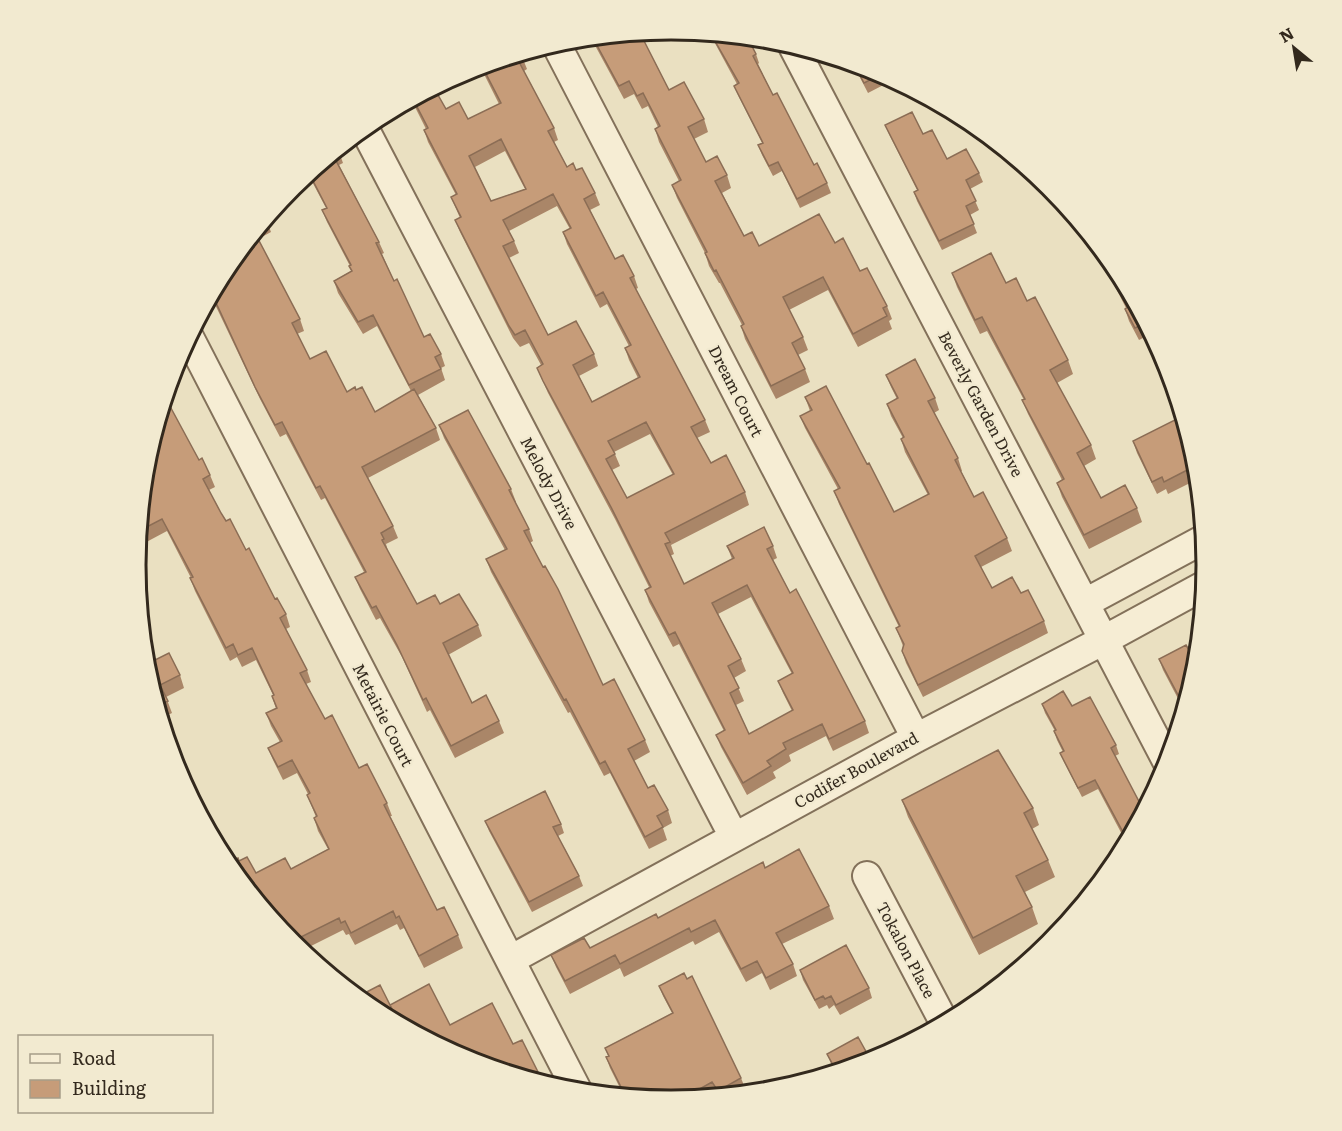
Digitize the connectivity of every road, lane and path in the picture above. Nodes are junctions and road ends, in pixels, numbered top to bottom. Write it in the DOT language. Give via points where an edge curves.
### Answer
graph roads {
  1 [pos="561,53"];
  2 [pos="798,56"];
  3 [pos="368,137"];
  4 [pos="194,347"];
  5 [pos="1195,544"];
  6 [pos="1195,590"];
  7 [pos="1085,603"];
  8 [pos="1104,640"];
  9 [pos="916,738"];
  10 [pos="1162,751"];
  11 [pos="734,837"];
  12 [pos="867,876"];
  13 [pos="510,960"];
  14 [pos="941,1015"];
  15 [pos="572,1081"];
  1 -- 9 [label="street, Dream Court"];
  2 -- 7 [label="street, Beverly Garden Drive"];
  3 -- 11 [label="street, Melody Drive"];
  4 -- 13 [label="street, Metairie Court"];
  5 -- 7 [label="street"];
  6 -- 8 [label="street, Codifer Boulevard"];
  7 -- 8 [label="street, Beverly Garden Drive"];
  8 -- 9 [label="street, Codifer Boulevard"];
  8 -- 10 [label="street, Beverly Garden Drive"];
  9 -- 11 [label="street, Codifer Boulevard"];
  11 -- 13 [label="street, Codifer Boulevard"];
  12 -- 14 [label="street, Tokalon Place"];
  13 -- 15 [label="street, Metairie Court"];
}
